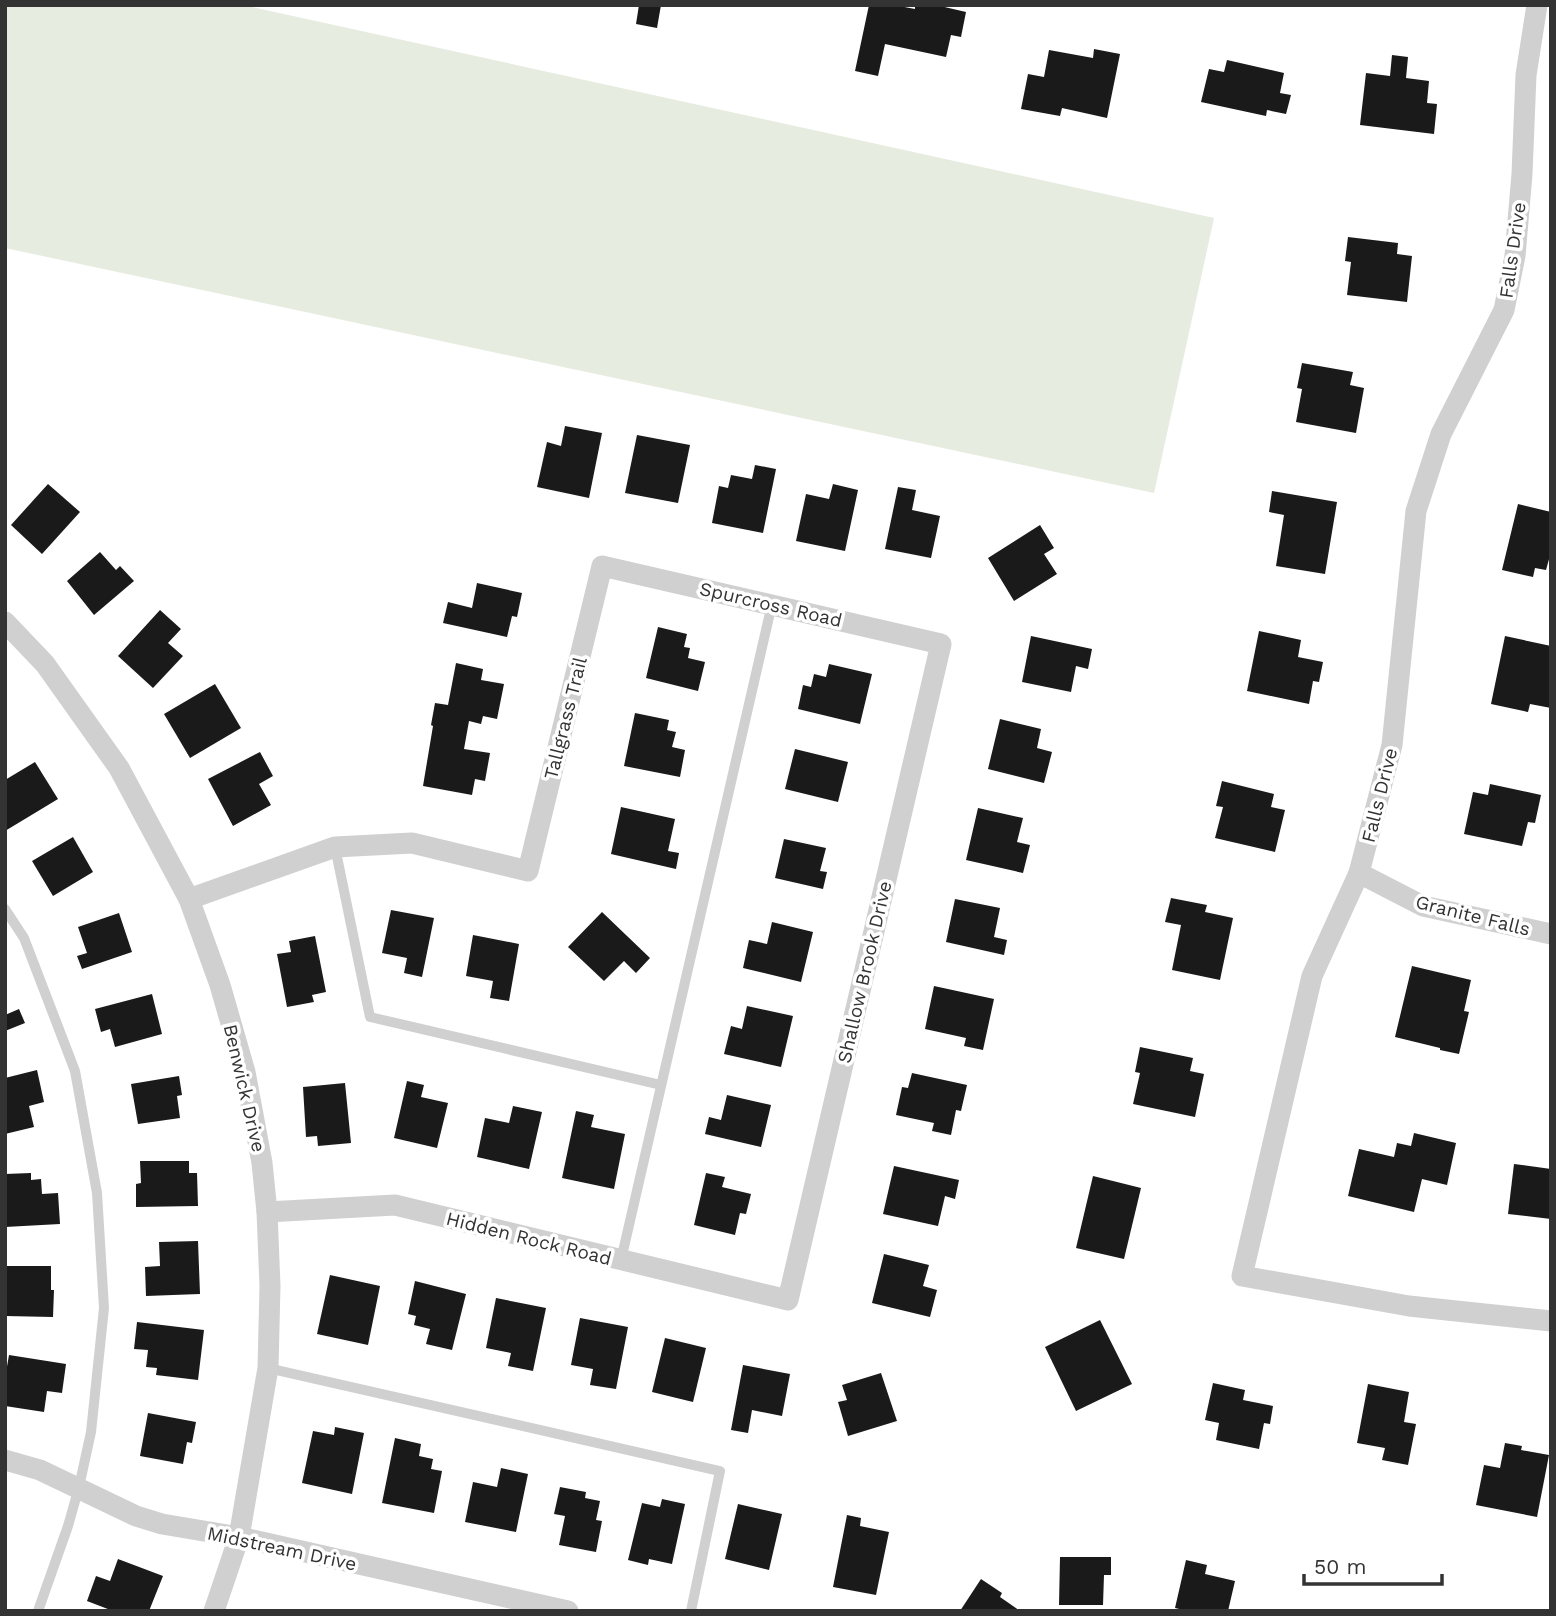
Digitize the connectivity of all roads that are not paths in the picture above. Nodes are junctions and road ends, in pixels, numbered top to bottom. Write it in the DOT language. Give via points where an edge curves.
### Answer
graph roads {
  1 [pos="1537,5"];
  2 [pos="602,566"];
  3 [pos="772,604"];
  4 [pos="5,622"];
  5 [pos="941,644"];
  6 [pos="335,847"];
  7 [pos="1359,873"];
  8 [pos="190,899"];
  9 [pos="5,909"];
  10 [pos="1551,934"];
  11 [pos="661,1085"];
  12 [pos="268,1212"];
  13 [pos="621,1260"];
  14 [pos="788,1300"];
  15 [pos="1551,1321"];
  16 [pos="268,1368"];
  17 [pos="5,1460"];
  18 [pos="79,1487"];
  19 [pos="239,1537"];
  20 [pos="38,1611"];
  21 [pos="214,1611"];
  22 [pos="568,1611"];
  23 [pos="691,1611"];
  1 -- 7 [label="street, Falls Drive" via="1526,75 1516,256 1504,310 1441,434 1416,511 1392,745"];
  2 -- 3 [label="street, Spurcross Road"];
  2 -- 6 [label="street, Tallgrass Trail" via="528,871 412,843"];
  3 -- 5 [label="street, Spurcross Road"];
  3 -- 11 [label="lane"];
  4 -- 8 [label="street, Benwick Drive" via="45,664 119,768"];
  5 -- 14 [label="street, Shallow Brook Drive"];
  6 -- 8 [label="street"];
  6 -- 11 [label="lane" via="370,1017"];
  7 -- 10 [label="street, Granite Falls" via="1423,906"];
  7 -- 15 [label="street, Falls Drive" via="1312,975 1242,1276 1409,1306"];
  8 -- 12 [label="street, Benwick Drive" via="245,1072"];
  9 -- 18 [label="lane" via="24,938 75,1071 97,1193 104,1308 91,1433"];
  11 -- 13 [label="lane"];
  12 -- 13 [label="street, Hidden Rock Road" via="395,1205"];
  12 -- 16 [label="street, Benwick Drive"];
  13 -- 14 [label="street, Hidden Rock Road"];
  16 -- 19 [label="street, Benwick Drive"];
  16 -- 23 [label="lane" via="720,1471"];
  17 -- 18 [label="street, Midstream Drive"];
  18 -- 19 [label="street, Midstream Drive" via="136,1516"];
  18 -- 20 [label="lane"];
  19 -- 21 [label="street, Benwick Drive"];
  19 -- 22 [label="street, Midstream Drive"];
}
